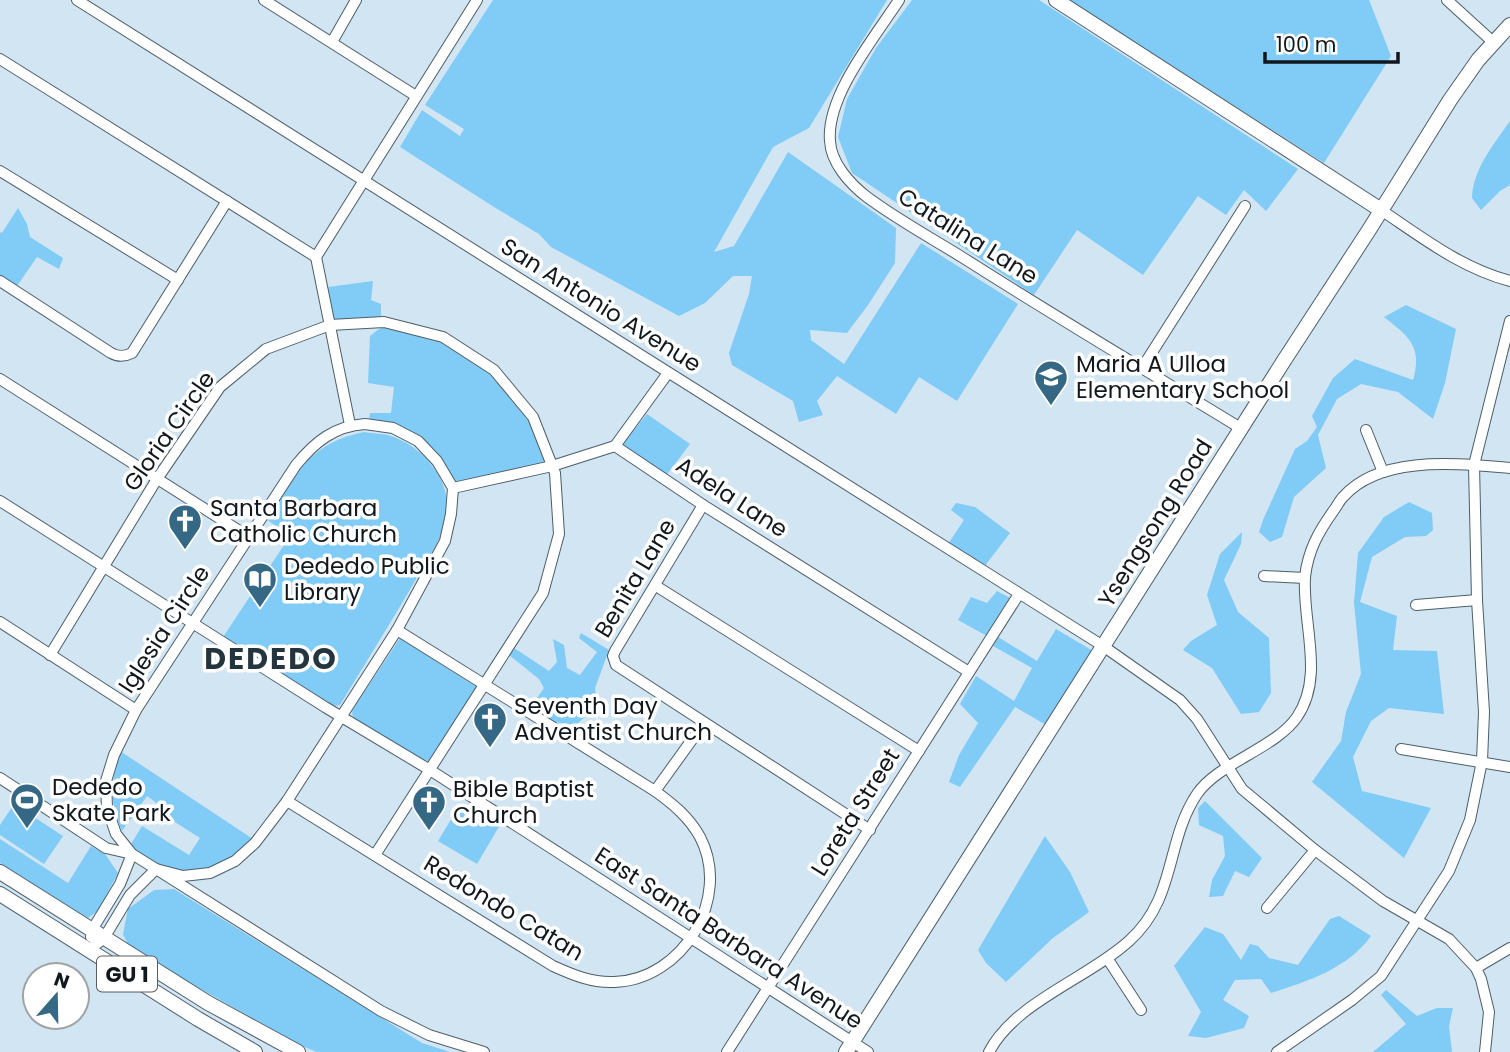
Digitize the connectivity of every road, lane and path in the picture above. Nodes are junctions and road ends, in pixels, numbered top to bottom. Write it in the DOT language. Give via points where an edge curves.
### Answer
graph roads {
  1 [pos="77,0"];
  2 [pos="264,0"];
  3 [pos="356,0"];
  4 [pos="477,0"];
  5 [pos="899,0"];
  6 [pos="1056,0"];
  7 [pos="1447,0"];
  8 [pos="1510,25"];
  9 [pos="332,42"];
  10 [pos="1493,42"];
  11 [pos="0,59"];
  12 [pos="416,96"];
  13 [pos="0,172"];
  14 [pos="366,180"];
  15 [pos="228,201"];
  16 [pos="1245,206"];
  17 [pos="1381,210"];
  18 [pos="316,257"];
  19 [pos="0,281"];
  20 [pos="178,281"];
  21 [pos="1510,281"];
  22 [pos="1510,321"];
  23 [pos="330,324"];
  24 [pos="1142,368"];
  25 [pos="668,373"];
  26 [pos="0,379"];
  27 [pos="350,425"];
  28 [pos="1242,429"];
  29 [pos="1366,430"];
  30 [pos="615,446"];
  31 [pos="1474,465"];
  32 [pos="552,466"];
  33 [pos="1510,468"];
  34 [pos="1383,472"];
  35 [pos="157,479"];
  36 [pos="453,488"];
  37 [pos="0,501"];
  38 [pos="703,505"];
  39 [pos="249,537"];
  40 [pos="104,568"];
  41 [pos="1264,576"];
  42 [pos="1305,578"];
  43 [pos="656,586"];
  44 [pos="1019,594"];
  45 [pos="1477,600"];
  46 [pos="1416,606"];
  47 [pos="0,622"];
  48 [pos="193,624"];
  49 [pos="397,630"];
  50 [pos="1103,646"];
  51 [pos="50,654"];
  52 [pos="969,672"];
  53 [pos="482,685"];
  54 [pos="136,710"];
  55 [pos="341,717"];
  56 [pos="704,723"];
  57 [pos="1401,749"];
  58 [pos="919,751"];
  59 [pos="1482,761"];
  60 [pos="1510,766"];
  61 [pos="1229,767"];
  62 [pos="430,770"];
  63 [pos="0,778"];
  64 [pos="655,791"];
  65 [pos="287,801"];
  66 [pos="870,830"];
  67 [pos="1315,850"];
  68 [pos="132,854"];
  69 [pos="375,855"];
  70 [pos="156,869"];
  71 [pos="0,872"];
  72 [pos="0,894"];
  73 [pos="1267,908"];
  74 [pos="1418,921"];
  75 [pos="98,934"];
  76 [pos="692,938"];
  77 [pos="1510,948"];
  78 [pos="89,950"];
  79 [pos="1107,958"];
  80 [pos="1476,968"];
  81 [pos="767,987"];
  82 [pos="1141,1010"];
  83 [pos="849,1047"];
  84 [pos="255,1052"];
  85 [pos="298,1052"];
  86 [pos="484,1052"];
  87 [pos="727,1052"];
  88 [pos="868,1052"];
  89 [pos="989,1052"];
  90 [pos="1277,1052"];
  91 [pos="1485,1052"];
  1 -- 14 [label="street, San Antonio Avenue"];
  2 -- 9 [label="street"];
  3 -- 9 [label="street"];
  4 -- 12 [label="street"];
  5 -- 24 [label="street, Catalina Lane" via="845,84 829,138 832,156 865,196"];
  6 -- 17 [label="main road"];
  7 -- 10 [label="street"];
  8 -- 10 [label="main road, Ysengsong Road"];
  9 -- 12 [label="street"];
  10 -- 17 [label="main road, Ysengsong Road" via="1450,100"];
  11 -- 15 [label="street"];
  12 -- 14 [label="street"];
  13 -- 20 [label="street"];
  14 -- 18 [label="street"];
  14 -- 25 [label="street, San Antonio Avenue"];
  15 -- 18 [label="street"];
  15 -- 20 [label="street"];
  16 -- 24 [label="street"];
  17 -- 21 [label="street" via="1454,259"];
  17 -- 28 [label="main road, Ysengsong Road"];
  18 -- 23 [label="street"];
  19 -- 20 [label="street" via="121,356 131,353"];
  22 -- 31 [label="street"];
  23 -- 27 [label="street"];
  23 -- 32 [label="street, Gloria Circle" via="384,322 443,337 494,370 533,417"];
  23 -- 35 [label="street, Gloria Circle" via="266,349 220,387"];
  24 -- 28 [label="street, Catalina Lane"];
  25 -- 30 [label="street"];
  25 -- 44 [label="street, San Antonio Avenue"];
  26 -- 35 [label="street"];
  27 -- 36 [label="street" via="393,428 418,440"];
  27 -- 39 [label="street, Iglesia Circle" via="314,444"];
  28 -- 50 [label="main road, Ysengsong Road"];
  29 -- 34 [label="street"];
  30 -- 32 [label="street"];
  30 -- 38 [label="street, Adela Lane"];
  31 -- 33 [label="street"];
  31 -- 34 [label="street" via="1421,464"];
  31 -- 45 [label="street"];
  32 -- 36 [label="street"];
  32 -- 53 [label="street, Gloria Circle" via="559,534 543,593"];
  34 -- 42 [label="street" via="1343,497 1317,533"];
  35 -- 39 [label="street"];
  35 -- 40 [label="street, Gloria Circle"];
  36 -- 49 [label="street, Iglesia Circle" via="444,541"];
  37 -- 40 [label="street, East Santa Barbara Avenue"];
  38 -- 43 [label="street, Benita Lane"];
  38 -- 52 [label="street, Adela Lane"];
  39 -- 48 [label="street, Iglesia Circle"];
  40 -- 48 [label="street, East Santa Barbara Avenue"];
  40 -- 51 [label="street, Gloria Circle"];
  41 -- 42 [label="street"];
  42 -- 61 [label="street" via="1310,692 1296,718 1280,733"];
  43 -- 56 [label="street, Benita Lane" via="615,651 614,661 619,669"];
  43 -- 58 [label="street"];
  44 -- 50 [label="street, San Antonio Avenue"];
  44 -- 52 [label="street, Loreta Street"];
  45 -- 46 [label="street"];
  45 -- 59 [label="street" via="1485,712"];
  47 -- 51 [label="street"];
  48 -- 54 [label="street, Iglesia Circle"];
  48 -- 55 [label="street, East Santa Barbara Avenue"];
  49 -- 53 [label="street, Redondo Catan"];
  49 -- 55 [label="street, Iglesia Circle"];
  50 -- 61 [label="street, San Antonio Avenue" via="1181,700"];
  50 -- 83 [label="main road, Ysengsong Road"];
  51 -- 54 [label="street"];
  52 -- 58 [label="street, Loreta Street"];
  53 -- 62 [label="street, Gloria Circle"];
  53 -- 64 [label="street, Redondo Catan"];
  54 -- 68 [label="street, Iglesia Circle" via="106,781 107,808 116,834"];
  55 -- 62 [label="street, East Santa Barbara Avenue"];
  55 -- 65 [label="street, Iglesia Circle"];
  56 -- 64 [label="street"];
  56 -- 66 [label="street, Benita Lane"];
  57 -- 59 [label="street"];
  58 -- 66 [label="street, Loreta Street"];
  59 -- 60 [label="street"];
  59 -- 74 [label="street" via="1470,820 1449,871"];
  61 -- 67 [label="street, San Antonio Avenue" via="1242,789"];
  61 -- 79 [label="street" via="1199,791 1186,812 1161,898 1145,925"];
  62 -- 69 [label="street, Gloria Circle"];
  62 -- 76 [label="street, East Santa Barbara Avenue"];
  63 -- 68 [label="street" via="106,848"];
  64 -- 76 [label="street, Redondo Catan" via="682,811 700,838 709,869 708,902"];
  65 -- 69 [label="street, Redondo Catan"];
  65 -- 70 [label="street, Iglesia Circle" via="235,861 210,873 183,876"];
  66 -- 81 [label="street, Loreta Street"];
  67 -- 73 [label="street"];
  67 -- 74 [label="street, San Antonio Avenue"];
  68 -- 70 [label="street, Iglesia Circle"];
  68 -- 75 [label="street"];
  69 -- 76 [label="street, Redondo Catan" via="553,966 583,979 615,982 647,975 675,957"];
  70 -- 75 [label="street"];
  70 -- 86 [label="street" via="381,1011 429,1035"];
  71 -- 75 [label="main road, GU 1"];
  72 -- 78 [label="main road, GU 1"];
  74 -- 80 [label="street, San Antonio Avenue" via="1449,939"];
  74 -- 90 [label="street" via="1381,976"];
  75 -- 78 [label="street"];
  75 -- 85 [label="main road, GU 1" via="228,1016"];
  76 -- 81 [label="street, East Santa Barbara Avenue"];
  77 -- 80 [label="street"];
  78 -- 84 [label="main road, GU 1"];
  79 -- 82 [label="street"];
  79 -- 89 [label="street" via="1005,1027"];
  80 -- 91 [label="street" via="1489,1012"];
  81 -- 83 [label="street, East Santa Barbara Avenue"];
  81 -- 87 [label="street, Loreta Street"];
  83 -- 88 [label="street, East Santa Barbara Avenue"];
}
